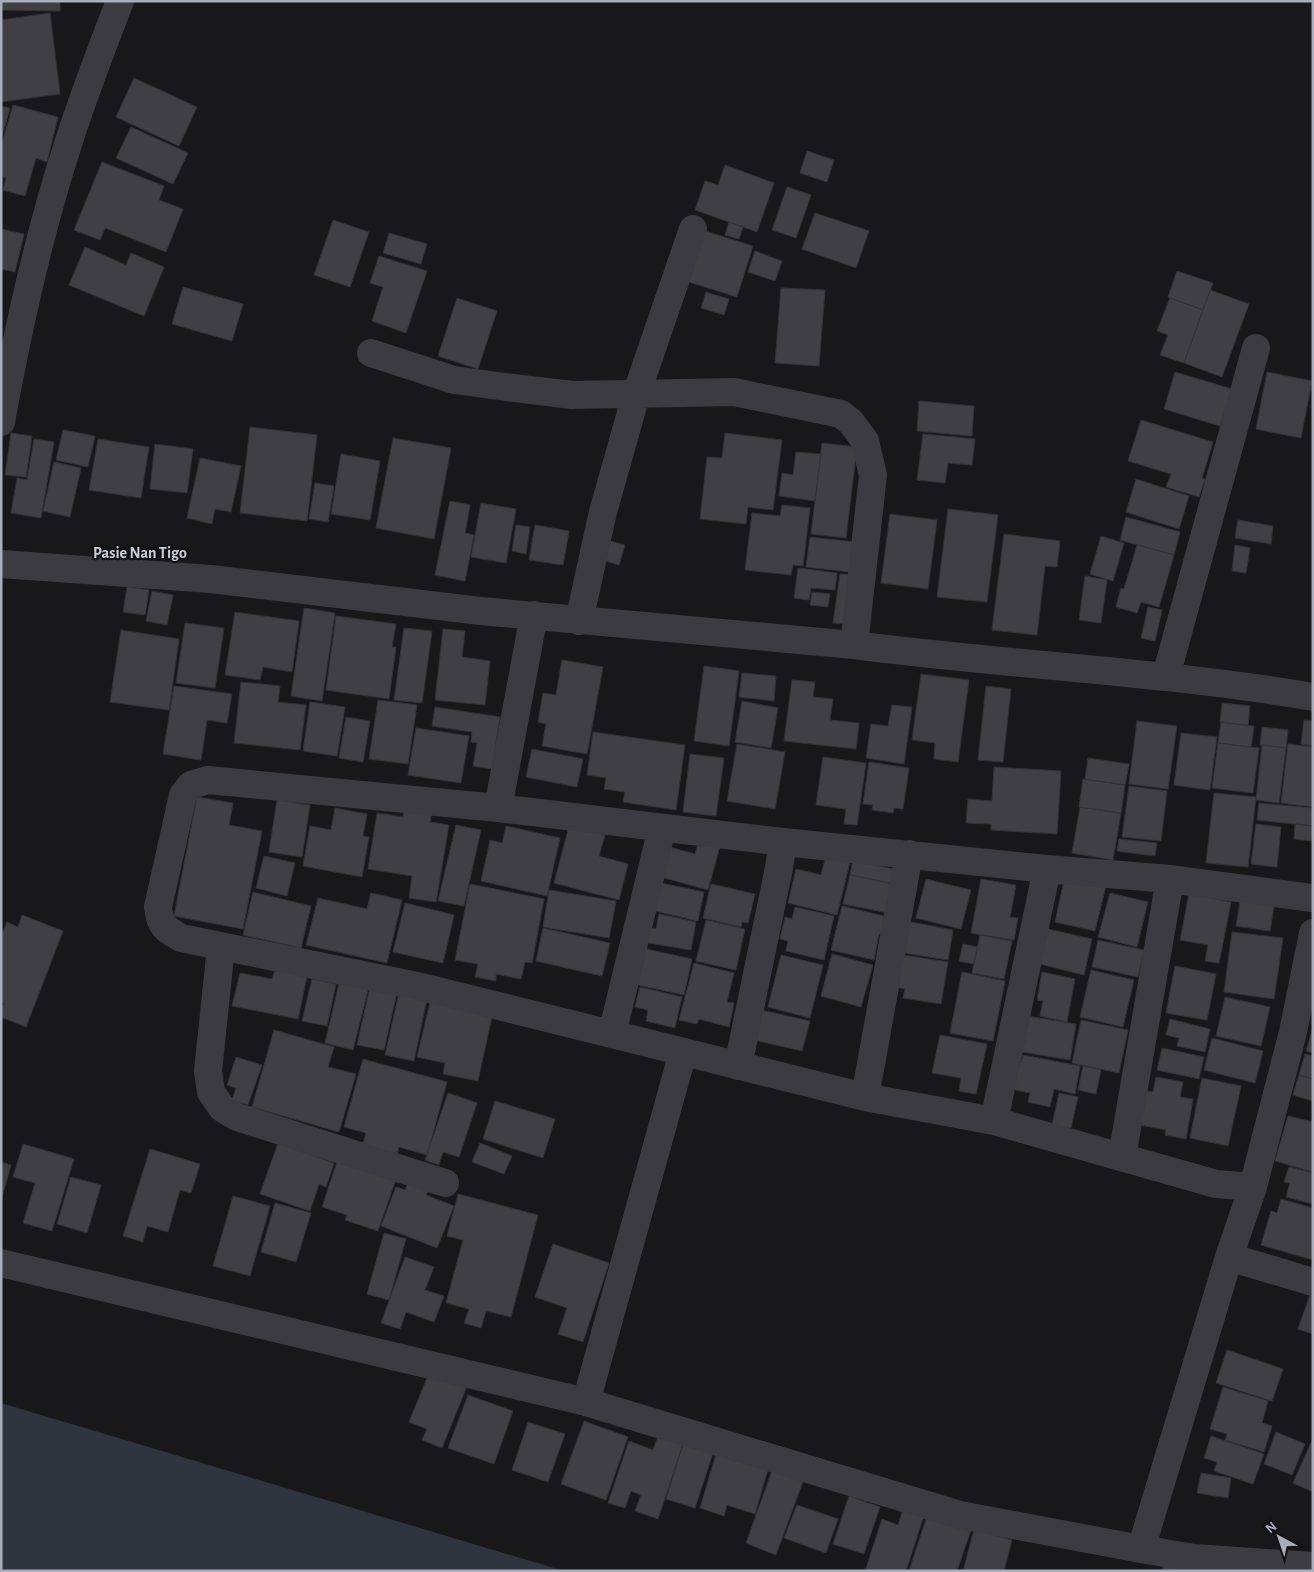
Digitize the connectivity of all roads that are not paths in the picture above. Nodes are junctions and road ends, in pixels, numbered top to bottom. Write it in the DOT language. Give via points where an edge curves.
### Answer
graph roads {
  1 [pos="120,1"];
  2 [pos="693,229"];
  3 [pos="1256,348"];
  4 [pos="371,353"];
  5 [pos="636,395"];
  6 [pos="1,422"];
  7 [pos="1,564"];
  8 [pos="534,615"];
  9 [pos="578,621"];
  10 [pos="854,645"];
  11 [pos="1166,676"];
  12 [pos="1313,697"];
  13 [pos="498,808"];
  14 [pos="662,828"];
  15 [pos="783,842"];
  16 [pos="909,854"];
  17 [pos="1046,869"];
  18 [pos="1170,878"];
  19 [pos="1313,898"];
  20 [pos="1313,933"];
  21 [pos="221,947"];
  22 [pos="612,1034"];
  23 [pos="683,1052"];
  24 [pos="738,1066"];
  25 [pos="865,1097"];
  26 [pos="994,1121"];
  27 [pos="1122,1157"];
  28 [pos="445,1182"];
  29 [pos="1253,1187"];
  30 [pos="1229,1257"];
  31 [pos="1,1263"];
  32 [pos="1313,1282"];
  33 [pos="586,1402"];
  34 [pos="1142,1549"];
  35 [pos="1313,1566"];
  1 -- 6 [label="street" via="69,141 44,227"];
  2 -- 5 [label="street"];
  3 -- 11 [label="street"];
  4 -- 5 [label="street" via="454,380 572,395"];
  5 -- 9 [label="street" via="603,512"];
  5 -- 10 [label="street" via="734,392 818,408 841,414 851,422 865,441 873,475"];
  7 -- 8 [label="street" via="211,579"];
  8 -- 9 [label="street"];
  8 -- 13 [label="street"];
  9 -- 10 [label="street"];
  10 -- 11 [label="street"];
  11 -- 12 [label="street"];
  13 -- 14 [label="street"];
  13 -- 21 [label="street" via="208,780 191,785 184,795 158,907 160,919 166,930 181,938"];
  14 -- 15 [label="street"];
  14 -- 22 [label="street"];
  15 -- 16 [label="street"];
  15 -- 24 [label="street"];
  16 -- 17 [label="street"];
  16 -- 25 [label="street"];
  17 -- 18 [label="street"];
  17 -- 26 [label="street"];
  18 -- 19 [label="street"];
  18 -- 27 [label="street"];
  20 -- 29 [label="street" via="1293,1032"];
  21 -- 22 [label="street" via="422,987"];
  21 -- 28 [label="street" via="208,1070 211,1092 222,1108 237,1117"];
  22 -- 23 [label="street"];
  23 -- 24 [label="street"];
  23 -- 33 [label="street"];
  24 -- 25 [label="street"];
  25 -- 26 [label="street"];
  26 -- 27 [label="street"];
  27 -- 29 [label="street" via="1216,1184"];
  29 -- 30 [label="street"];
  30 -- 32 [label="street"];
  30 -- 34 [label="street"];
  31 -- 33 [label="street"];
  33 -- 34 [label="street" via="960,1515"];
  34 -- 35 [label="street" via="1194,1558"];
}
